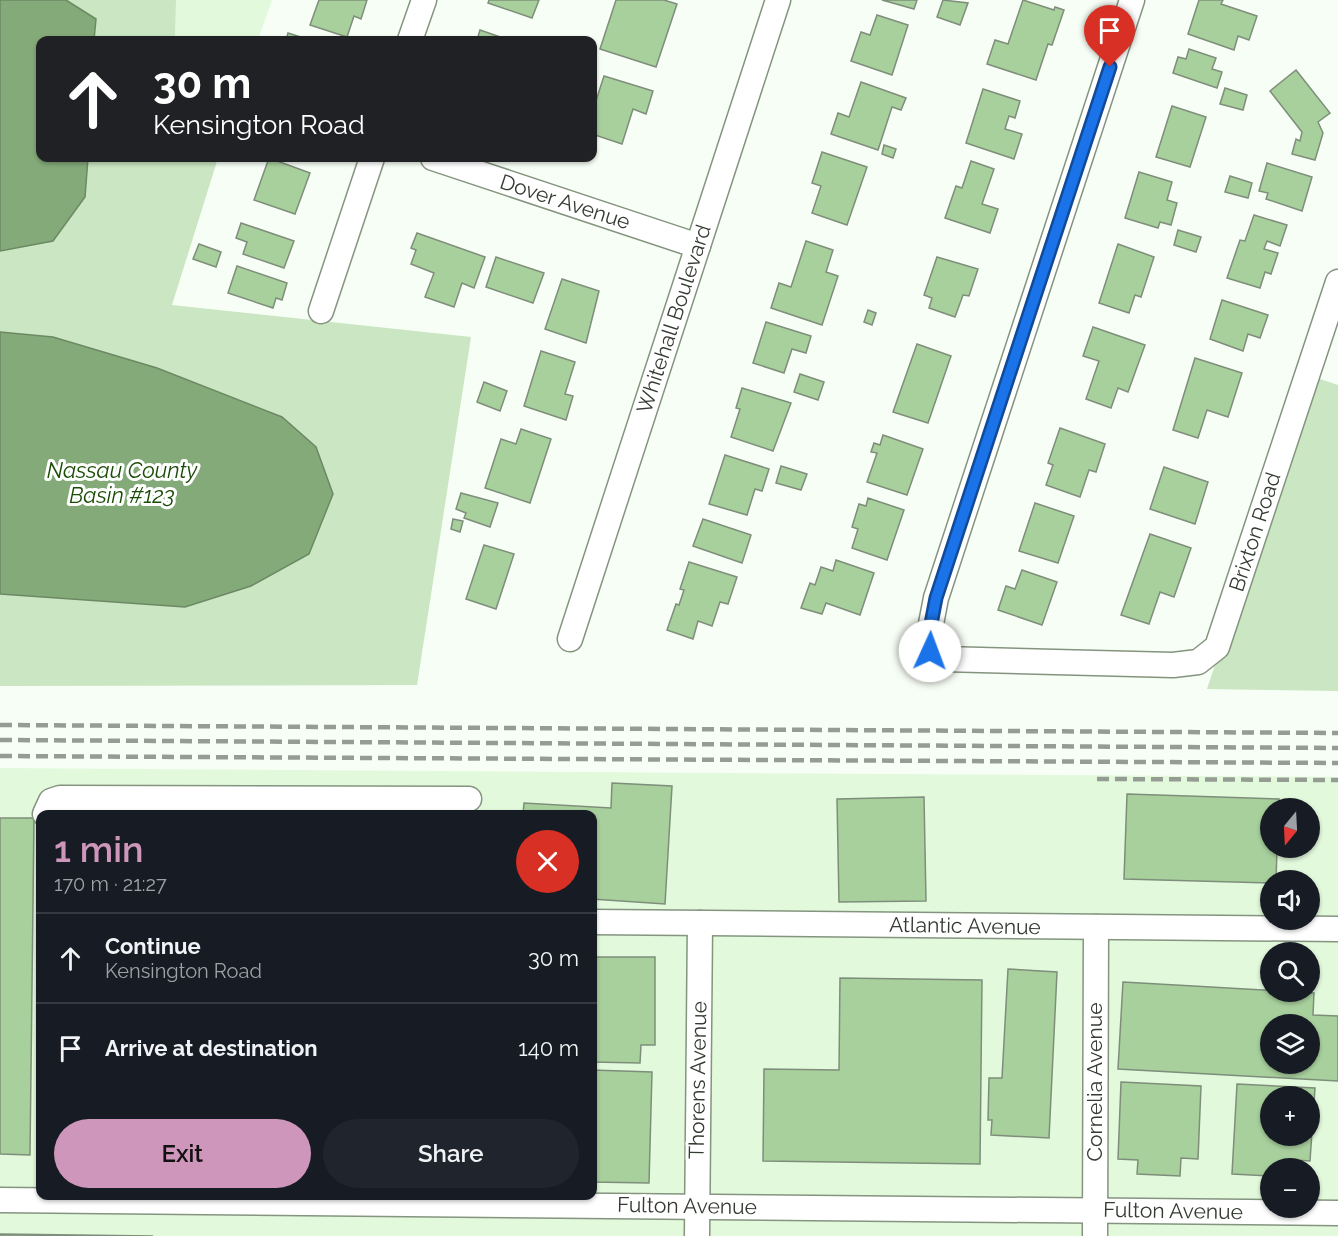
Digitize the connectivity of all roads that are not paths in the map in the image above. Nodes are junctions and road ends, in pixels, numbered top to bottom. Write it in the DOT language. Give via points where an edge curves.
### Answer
graph roads {
  1 [pos="424,0"];
  2 [pos="778,0"];
  3 [pos="1132,0"];
  4 [pos="411,36"];
  5 [pos="371,162"];
  6 [pos="445,162"];
  7 [pos="698,246"];
  8 [pos="1338,282"];
  9 [pos="321,311"];
  10 [pos="570,639"];
  11 [pos="469,799"];
  12 [pos="46,810"];
  13 [pos="597,922"];
  14 [pos="700,923"];
  15 [pos="1096,927"];
  16 [pos="1338,929"];
  17 [pos="36,1198"];
  18 [pos="0,1200"];
  19 [pos="187,1200"];
  20 [pos="697,1207"];
  21 [pos="1095,1210"];
  22 [pos="1338,1212"];
  23 [pos="697,1236"];
  24 [pos="1095,1236"];
  1 -- 4 [label="street"];
  2 -- 7 [label="street, Whitehall Boulevard"];
  3 -- 8 [label="street, Brixton Road" via="949,559 930,629 930,651 943,659 1173,665 1198,662 1217,647"];
  5 -- 9 [label="street"];
  6 -- 7 [label="street, Dover Avenue"];
  7 -- 10 [label="street, Whitehall Boulevard"];
  11 -- 12 [label="street" via="60,798 51,801"];
  13 -- 14 [label="street, Atlantic Avenue"];
  14 -- 15 [label="street, Atlantic Avenue"];
  14 -- 20 [label="street, Thorens Avenue"];
  15 -- 16 [label="street, Atlantic Avenue"];
  15 -- 21 [label="street, Cornelia Avenue"];
  17 -- 18 [label="street, Fulton Avenue"];
  19 -- 20 [label="street, Fulton Avenue"];
  20 -- 21 [label="street, Fulton Avenue"];
  20 -- 23 [label="street, Thorens Avenue"];
  21 -- 22 [label="street, Fulton Avenue"];
  21 -- 24 [label="street, Cornelia Avenue"];
}
